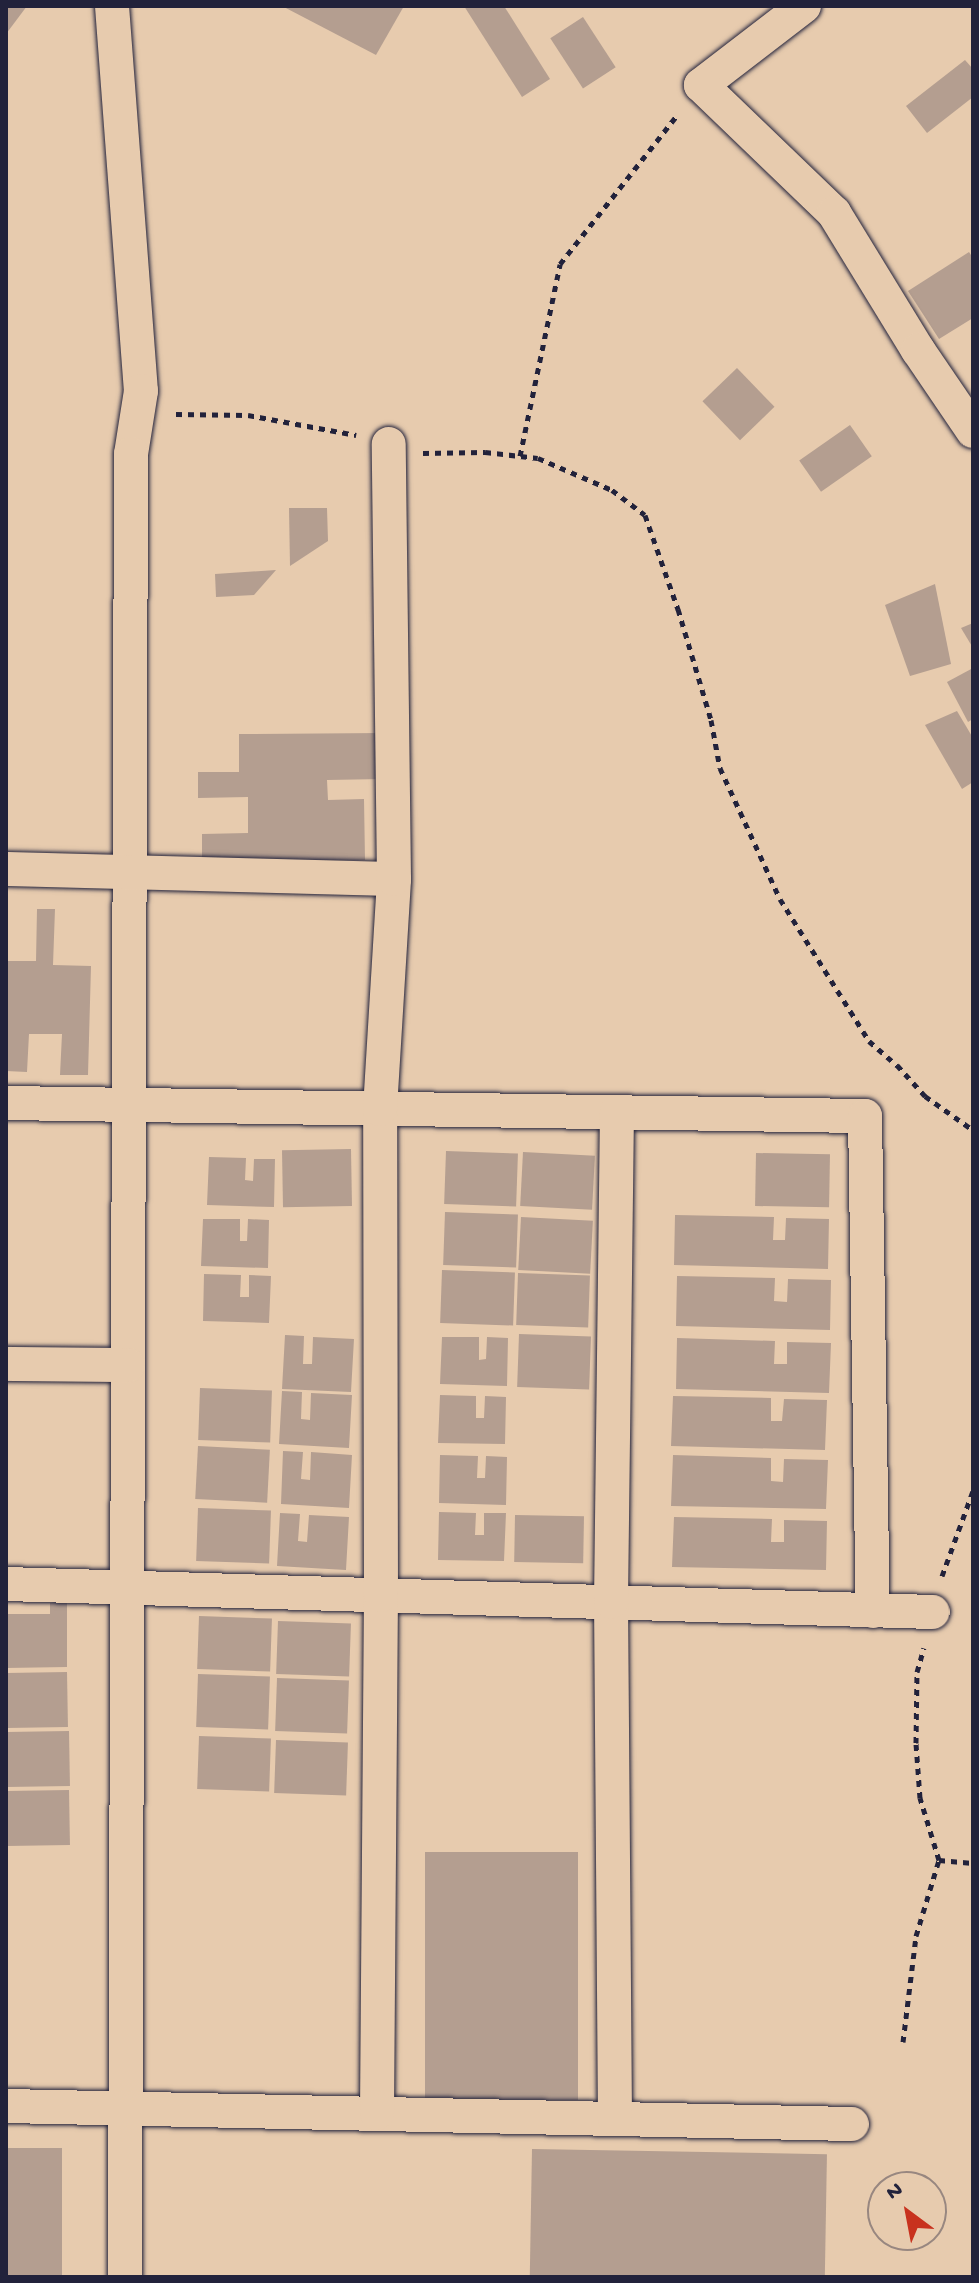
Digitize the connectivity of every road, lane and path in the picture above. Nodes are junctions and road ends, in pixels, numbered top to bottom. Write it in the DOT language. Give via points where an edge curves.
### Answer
graph roads {
  1 [pos="112,6"];
  2 [pos="804,6"];
  3 [pos="701,85"];
  4 [pos="141,391"];
  5 [pos="973,431"];
  6 [pos="389,444"];
  7 [pos="520,456"];
  8 [pos="6,869"];
  9 [pos="130,870"];
  10 [pos="394,879"];
  11 [pos="6,1103"];
  12 [pos="129,1105"];
  13 [pos="380,1109"];
  14 [pos="617,1112"];
  15 [pos="973,1130"];
  16 [pos="6,1364"];
  17 [pos="128,1365"];
  18 [pos="973,1491"];
  19 [pos="6,1584"];
  20 [pos="127,1587"];
  21 [pos="381,1595"];
  22 [pos="611,1602"];
  23 [pos="873,1611"];
  24 [pos="933,1612"];
  25 [pos="939,1860"];
  26 [pos="973,1863"];
  27 [pos="903,2042"];
  28 [pos="6,2106"];
  29 [pos="126,2107"];
  30 [pos="377,2113"];
  31 [pos="615,2119"];
  32 [pos="852,2124"];
  33 [pos="125,2277"];
  1 -- 4 [label="street"];
  2 -- 3 [label="street"];
  3 -- 5 [label="street" via="834,213"];
  3 -- 7 [label="path" via="560,264"];
  4 -- 6 [label="path" via="176,415 248,415"];
  4 -- 9 [label="street" via="131,454"];
  6 -- 7 [label="path" via="418,453"];
  6 -- 10 [label="street"];
  7 -- 15 [label="path" via="538,458 612,490 645,515 711,720 720,768 780,899 869,1041 925,1096"];
  8 -- 9 [label="street"];
  9 -- 10 [label="street"];
  9 -- 12 [label="street"];
  10 -- 13 [label="street"];
  11 -- 12 [label="street"];
  12 -- 13 [label="street"];
  12 -- 17 [label="street"];
  13 -- 14 [label="street"];
  13 -- 21 [label="street"];
  14 -- 22 [label="street"];
  14 -- 23 [label="street" via="865,1116"];
  16 -- 17 [label="street"];
  17 -- 20 [label="street"];
  18 -- 24 [label="path"];
  19 -- 20 [label="street"];
  20 -- 21 [label="street"];
  20 -- 29 [label="street"];
  21 -- 22 [label="street"];
  21 -- 30 [label="street"];
  22 -- 23 [label="street"];
  22 -- 31 [label="street"];
  23 -- 24 [label="street"];
  24 -- 25 [label="path" via="917,1672 916,1743 920,1798"];
  25 -- 26 [label="path"];
  25 -- 27 [label="path" via="916,1936"];
  28 -- 29 [label="street"];
  29 -- 30 [label="street"];
  29 -- 33 [label="street"];
  30 -- 31 [label="street"];
  31 -- 32 [label="street"];
}
